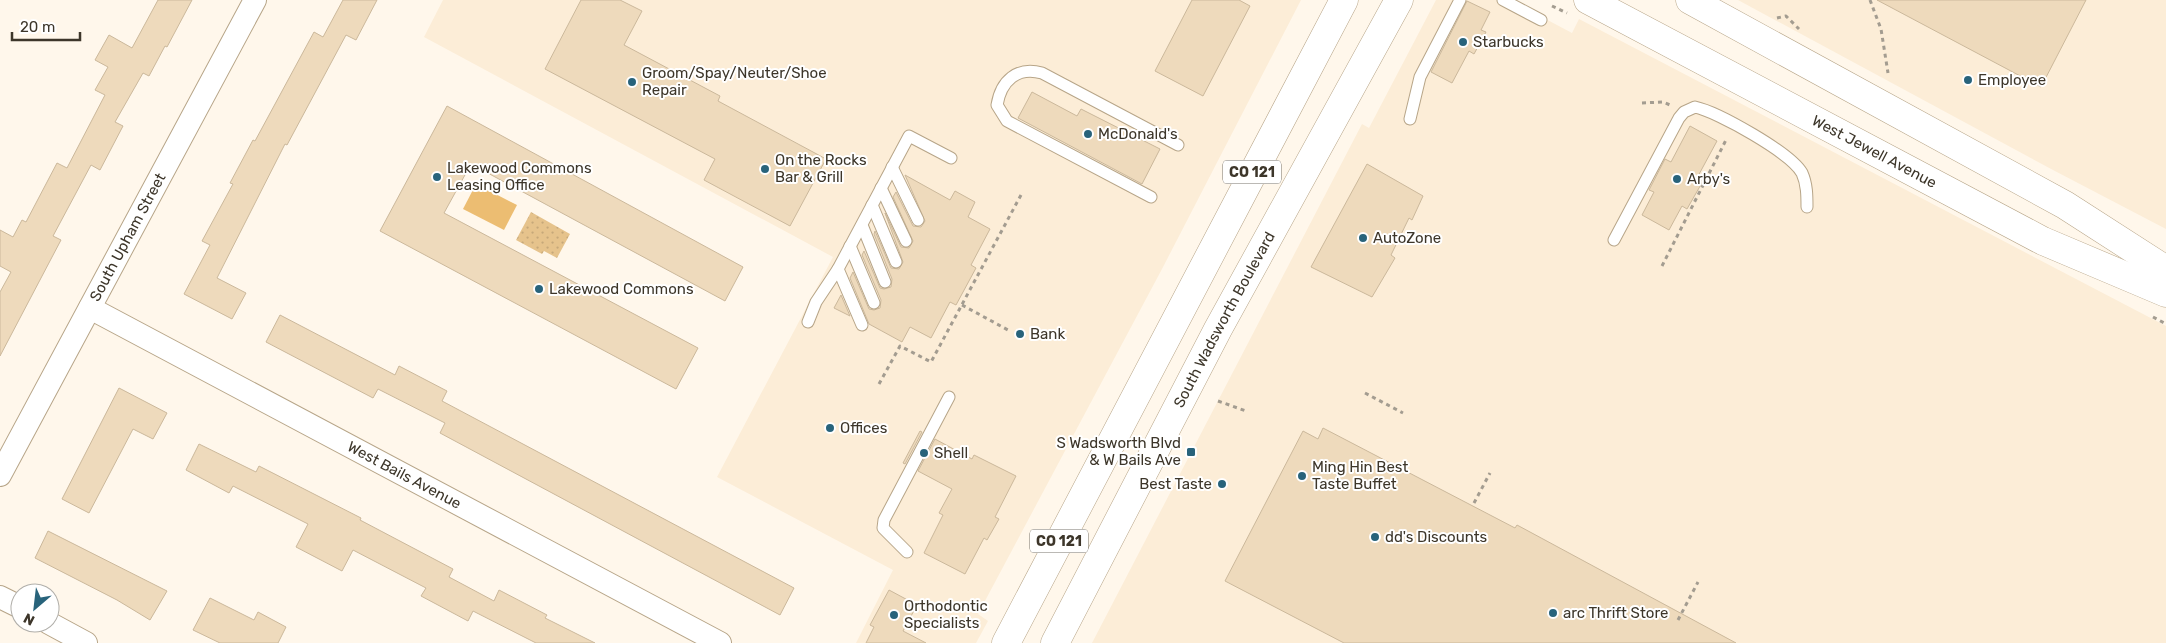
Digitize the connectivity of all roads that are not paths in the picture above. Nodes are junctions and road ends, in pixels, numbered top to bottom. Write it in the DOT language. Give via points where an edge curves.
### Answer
graph roads {
  1 [pos="255,0"];
  2 [pos="1344,0"];
  3 [pos="1399,0"];
  4 [pos="1460,0"];
  5 [pos="1503,0"];
  6 [pos="1588,0"];
  7 [pos="1690,0"];
  8 [pos="1541,20"];
  9 [pos="1410,119"];
  10 [pos="1178,145"];
  11 [pos="951,158"];
  12 [pos="892,167"];
  13 [pos="881,188"];
  14 [pos="1151,197"];
  15 [pos="872,205"];
  16 [pos="1807,207"];
  17 [pos="918,220"];
  18 [pos="862,225"];
  19 [pos="1614,240"];
  20 [pos="906,241"];
  21 [pos="850,246"];
  22 [pos="896,262"];
  23 [pos="838,269"];
  24 [pos="2166,270"];
  25 [pos="885,282"];
  26 [pos="2166,293"];
  27 [pos="874,303"];
  28 [pos="90,308"];
  29 [pos="808,322"];
  30 [pos="862,325"];
  31 [pos="949,397"];
  32 [pos="0,475"];
  33 [pos="907,552"];
  34 [pos="60,629"];
  35 [pos="86,643"];
  36 [pos="720,643"];
  37 [pos="1006,643"];
  38 [pos="1055,643"];
  1 -- 28 [label="street, South Upham Street"];
  2 -- 37 [label="main road, CO 121"];
  3 -- 38 [label="main road, South Wadsworth Boulevard / CO 121" via="1218,328"];
  4 -- 9 [label="lane" via="1420,77"];
  5 -- 8 [label="lane"];
  6 -- 26 [label="main road, West Jewell Avenue" via="2043,240"];
  7 -- 24 [label="main road" via="2065,205"];
  10 -- 14 [label="lane" via="1042,73 1023,70 1002,88 997,105 1007,121"];
  11 -- 12 [label="lane" via="909,136"];
  12 -- 13 [label="lane"];
  12 -- 17 [label="lane"];
  13 -- 15 [label="lane"];
  13 -- 20 [label="lane"];
  15 -- 18 [label="lane"];
  15 -- 22 [label="lane"];
  16 -- 19 [label="lane" via="1806,184 1794,163 1765,142 1695,107 1684,112"];
  18 -- 21 [label="lane"];
  18 -- 25 [label="lane"];
  21 -- 23 [label="lane"];
  21 -- 27 [label="lane"];
  23 -- 29 [label="lane" via="827,283"];
  23 -- 30 [label="lane"];
  28 -- 32 [label="street, South Upham Street"];
  28 -- 36 [label="street, West Bails Avenue"];
  31 -- 33 [label="lane" via="884,520 883,528 887,534"];
  34 -- 35 [label="street"];
}
